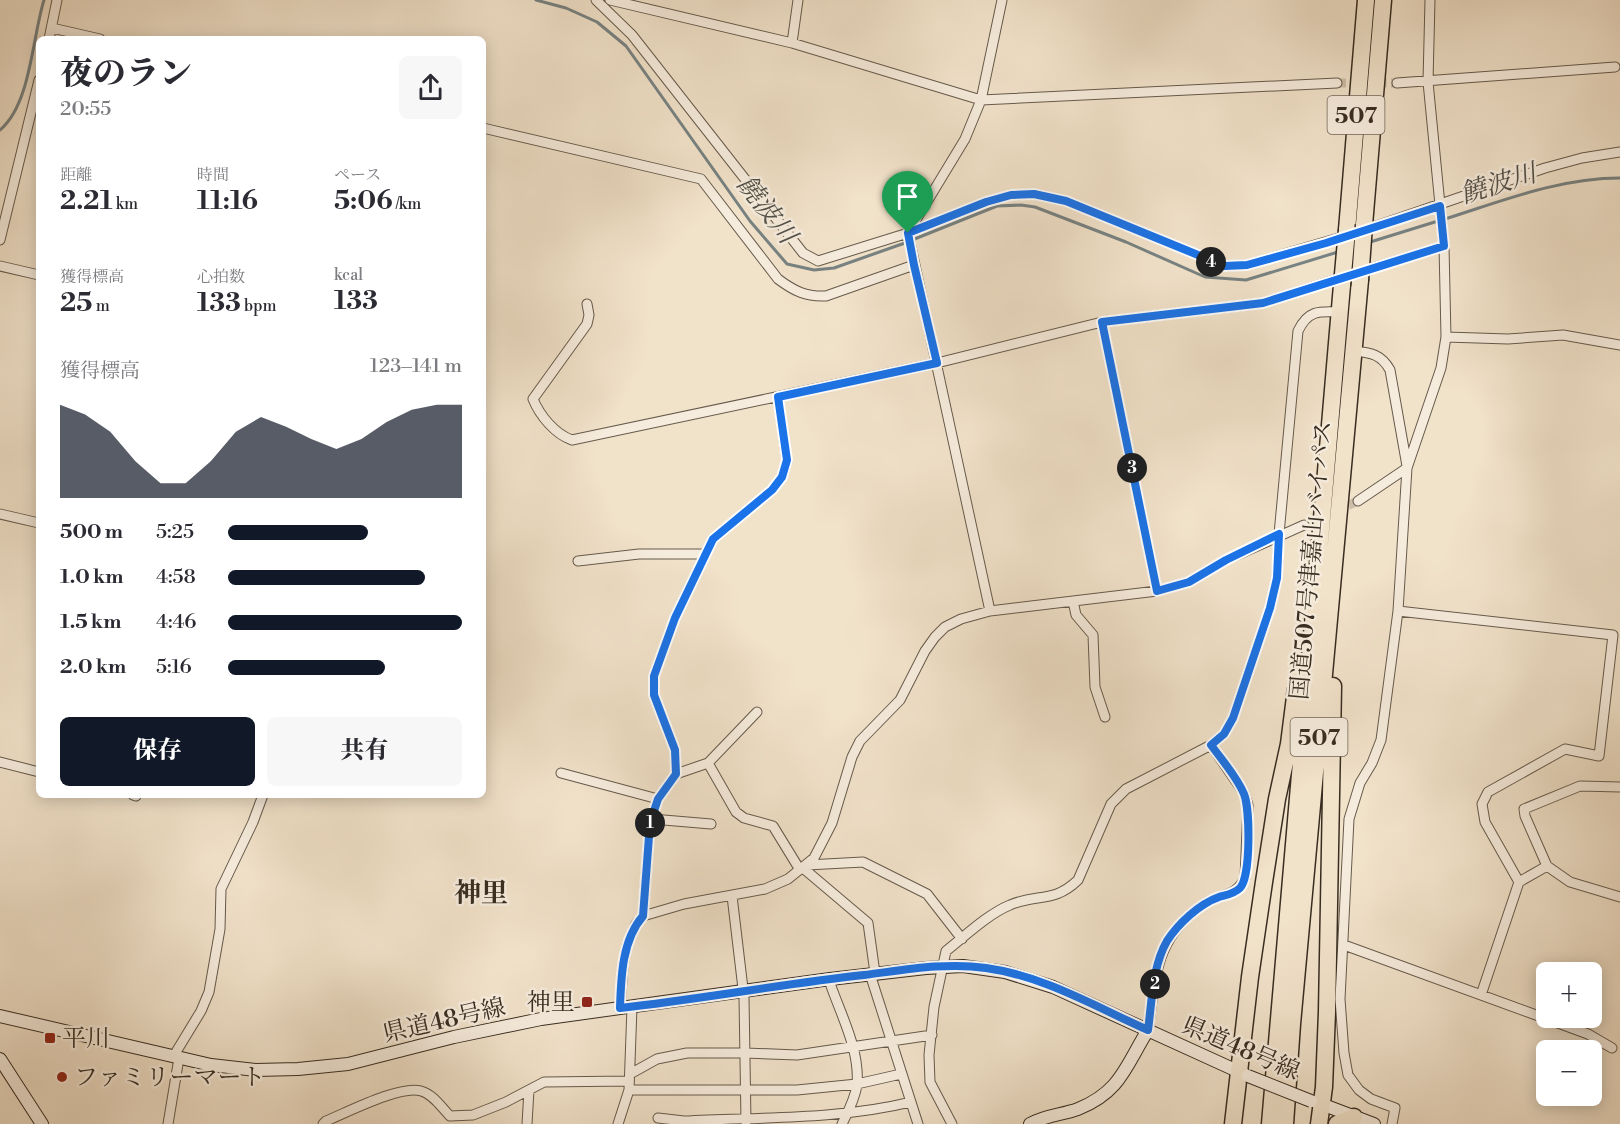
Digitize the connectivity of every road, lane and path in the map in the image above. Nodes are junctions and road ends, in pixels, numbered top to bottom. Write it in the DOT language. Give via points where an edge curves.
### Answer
graph roads {
  1 [pos="57,0"];
  2 [pos="596,0"];
  3 [pos="610,0"];
  4 [pos="798,0"];
  5 [pos="1002,0"];
  6 [pos="1366,0"];
  7 [pos="1383,0"];
  8 [pos="1430,0"];
  9 [pos="52,28"];
  10 [pos="50,36"];
  11 [pos="87,36"];
  12 [pos="792,43"];
  13 [pos="1615,67"];
  14 [pos="1428,82"];
  15 [pos="1337,83"];
  16 [pos="1397,83"];
  17 [pos="36,92"];
  18 [pos="981,100"];
  19 [pos="486,129"];
  20 [pos="1620,152"];
  21 [pos="1440,206"];
  22 [pos="908,233"];
  23 [pos="0,240"];
  24 [pos="1444,246"];
  25 [pos="914,265"];
  26 [pos="0,266"];
  27 [pos="36,274"];
  28 [pos="587,304"];
  29 [pos="1340,312"];
  30 [pos="1102,322"];
  31 [pos="1446,337"];
  32 [pos="1620,345"];
  33 [pos="1354,351"];
  34 [pos="937,363"];
  35 [pos="778,397"];
  36 [pos="1407,468"];
  37 [pos="1358,501"];
  38 [pos="0,514"];
  39 [pos="36,522"];
  40 [pos="1304,525"];
  41 [pos="1279,534"];
  42 [pos="1329,535"];
  43 [pos="705,554"];
  44 [pos="578,561"];
  45 [pos="1157,591"];
  46 [pos="1073,601"];
  47 [pos="990,611"];
  48 [pos="1398,611"];
  49 [pos="757,712"];
  50 [pos="1104,717"];
  51 [pos="1211,745"];
  52 [pos="0,762"];
  53 [pos="708,763"];
  54 [pos="36,771"];
  55 [pos="561,773"];
  56 [pos="676,774"];
  57 [pos="1620,787"];
  58 [pos="263,798"];
  59 [pos="658,799"];
  60 [pos="652,819"];
  61 [pos="711,824"];
  62 [pos="1547,866"];
  63 [pos="803,868"];
  64 [pos="1519,882"];
  65 [pos="732,896"];
  66 [pos="1620,897"];
  67 [pos="643,916"];
  68 [pos="962,939"];
  69 [pos="1344,945"];
  70 [pos="942,966"];
  71 [pos="872,974"];
  72 [pos="830,979"];
  73 [pos="743,990"];
  74 [pos="1481,995"];
  75 [pos="626,1007"];
  76 [pos="0,1016"];
  77 [pos="1148,1030"];
  78 [pos="932,1035"];
  79 [pos="891,1042"];
  80 [pos="854,1048"];
  81 [pos="1612,1048"];
  82 [pos="746,1053"];
  83 [pos="176,1058"];
  84 [pos="0,1059"];
  85 [pos="901,1074"];
  86 [pos="1243,1074"];
  87 [pos="629,1082"];
  88 [pos="857,1084"];
  89 [pos="529,1090"];
  90 [pos="744,1090"];
  91 [pos="911,1102"];
  92 [pos="1316,1102"];
  93 [pos="847,1114"];
  94 [pos="1354,1117"];
  95 [pos="658,1118"];
  96 [pos="746,1121"];
  97 [pos="42,1124"];
  98 [pos="168,1124"];
  99 [pos="323,1124"];
  100 [pos="527,1124"];
  101 [pos="618,1124"];
  102 [pos="842,1124"];
  103 [pos="918,1124"];
  104 [pos="952,1124"];
  105 [pos="1029,1124"];
  106 [pos="1233,1124"];
  107 [pos="1270,1124"];
  108 [pos="1285,1124"];
  109 [pos="1319,1124"];
  110 [pos="1337,1124"];
  111 [pos="1374,1124"];
  112 [pos="1392,1124"];
  1 -- 9 [label="street"];
  2 -- 22 [label="street" via="632,35 809,258 818,261"];
  3 -- 12 [label="street"];
  4 -- 12 [label="street"];
  5 -- 18 [label="street"];
  6 -- 29 [label="highway, 国道507号津嘉山バイパス / 507, bridge"];
  7 -- 33 [label="highway, 国道507号津嘉山バイパス / 507, bridge"];
  8 -- 14 [label="street"];
  9 -- 10 [label="street"];
  9 -- 11 [label="street"];
  12 -- 18 [label="street"];
  13 -- 14 [label="street"];
  14 -- 16 [label="street"];
  14 -- 21 [label="street"];
  15 -- 18 [label="street"];
  17 -- 23 [label="street"];
  18 -- 22 [label="street" via="965,139"];
  19 -- 25 [label="street" via="701,179 778,279 793,291 826,296"];
  20 -- 21 [label="street" via="1545,168"];
  21 -- 22 [label="street" via="1247,265 1212,262 1066,201 1034,194 986,202"];
  21 -- 24 [label="street"];
  22 -- 25 [label="street"];
  24 -- 30 [label="street" via="1263,303"];
  24 -- 31 [label="street"];
  25 -- 34 [label="street"];
  26 -- 27 [label="street"];
  28 -- 35 [label="street" via="587,324 533,399 538,412 564,438 572,440"];
  29 -- 41 [label="street" via="1309,316 1298,331"];
  29 -- 42 [label="highway, 国道507号津嘉山バイパス / 507"];
  30 -- 34 [label="street"];
  30 -- 45 [label="street"];
  31 -- 32 [label="street" via="1508,339 1563,335"];
  31 -- 36 [label="street" via="1441,368"];
  33 -- 36 [label="street" via="1383,358 1390,369"];
  33 -- 42 [label="highway, 国道507号津嘉山バイパス / 507"];
  34 -- 35 [label="street"];
  34 -- 47 [label="street"];
  35 -- 43 [label="street" via="787,460 782,477 713,539"];
  36 -- 37 [label="street"];
  36 -- 48 [label="street"];
  38 -- 39 [label="street"];
  40 -- 41 [label="street"];
  41 -- 45 [label="street" via="1189,582"];
  41 -- 51 [label="street" via="1277,578 1270,608 1233,718 1224,734"];
  42 -- 86 [label="highway" via="1277,799"];
  42 -- 92 [label="highway" via="1331,891 1324,1087"];
  42 -- 107 [label="highway, 国道507号津嘉山バイパス / 507"];
  42 -- 108 [label="highway, 国道507号津嘉山バイパス / 507"];
  43 -- 44 [label="street" via="639,554"];
  43 -- 56 [label="street" via="654,676 654,695 675,750"];
  45 -- 46 [label="street"];
  46 -- 47 [label="street"];
  46 -- 50 [label="street" via="1076,615 1094,635 1095,687"];
  47 -- 63 [label="street" via="961,619 935,637 900,700 860,741 832,823 814,858"];
  48 -- 64 [label="street" via="1613,635 1599,756 1565,749 1488,792 1482,804 1485,822"];
  48 -- 69 [label="street" via="1381,740 1360,783 1349,819"];
  49 -- 53 [label="street"];
  51 -- 68 [label="street" via="1126,789 1111,804 1078,880 1070,888 1043,899 1008,906"];
  51 -- 77 [label="street" via="1248,805 1245,878 1232,894 1204,905 1167,941 1160,957"];
  52 -- 54 [label="street"];
  53 -- 56 [label="street"];
  53 -- 63 [label="street" via="736,812 773,826"];
  55 -- 59 [label="street"];
  56 -- 59 [label="street"];
  57 -- 62 [label="street" via="1580,786 1524,809"];
  58 -- 83 [label="street" via="221,889 220,929 209,992"];
  59 -- 60 [label="street"];
  60 -- 61 [label="street"];
  60 -- 67 [label="street"];
  62 -- 64 [label="street"];
  62 -- 66 [label="street" via="1570,882"];
  63 -- 65 [label="street" via="765,889"];
  63 -- 68 [label="street" via="862,862 927,894"];
  63 -- 71 [label="street" via="868,923"];
  64 -- 74 [label="street"];
  65 -- 67 [label="street"];
  65 -- 73 [label="street"];
  67 -- 75 [label="street" via="627,946 623,966"];
  68 -- 70 [label="street" via="946,951"];
  69 -- 74 [label="street"];
  69 -- 112 [label="street" via="1340,999 1348,1075 1371,1099 1395,1108"];
  70 -- 71 [label="main road, 県道48号線"];
  70 -- 77 [label="main road, 県道48号線" via="986,968 1022,976"];
  70 -- 78 [label="street"];
  71 -- 72 [label="main road, 県道48号線"];
  71 -- 79 [label="street"];
  72 -- 73 [label="main road, 県道48号線"];
  72 -- 80 [label="street"];
  73 -- 75 [label="main road, 県道48号線"];
  73 -- 82 [label="street"];
  74 -- 81 [label="street" via="1588,1034"];
  75 -- 83 [label="main road, 県道48号線" via="541,1019 323,1067 256,1070"];
  75 -- 87 [label="street"];
  76 -- 83 [label="main road, 県道48号線"];
  77 -- 86 [label="main road, 県道48号線"];
  77 -- 105 [label="main road" via="1125,1073 1102,1096 1076,1110"];
  78 -- 79 [label="street"];
  78 -- 104 [label="street" via="930,1082"];
  79 -- 80 [label="street"];
  79 -- 85 [label="street"];
  80 -- 82 [label="street" via="797,1055"];
  80 -- 88 [label="street"];
  82 -- 87 [label="street" via="687,1053 657,1059"];
  82 -- 90 [label="street"];
  83 -- 98 [label="street"];
  84 -- 97 [label="main road"];
  85 -- 88 [label="street"];
  85 -- 91 [label="street"];
  86 -- 92 [label="main road, 県道48号線, bridge"];
  86 -- 106 [label="highway"];
  87 -- 89 [label="street" via="544,1082"];
  87 -- 90 [label="street"];
  87 -- 101 [label="street"];
  88 -- 90 [label="street"];
  88 -- 93 [label="street"];
  89 -- 99 [label="street" via="473,1115 450,1116 423,1091 397,1092"];
  89 -- 100 [label="street"];
  90 -- 96 [label="street"];
  91 -- 93 [label="street"];
  91 -- 103 [label="street"];
  92 -- 94 [label="main road, 県道48号線"];
  92 -- 109 [label="highway"];
  93 -- 96 [label="street"];
  93 -- 102 [label="street"];
  94 -- 110 [label="highway"];
  94 -- 111 [label="main road, 県道48号線"];
  95 -- 96 [label="street"];
}
